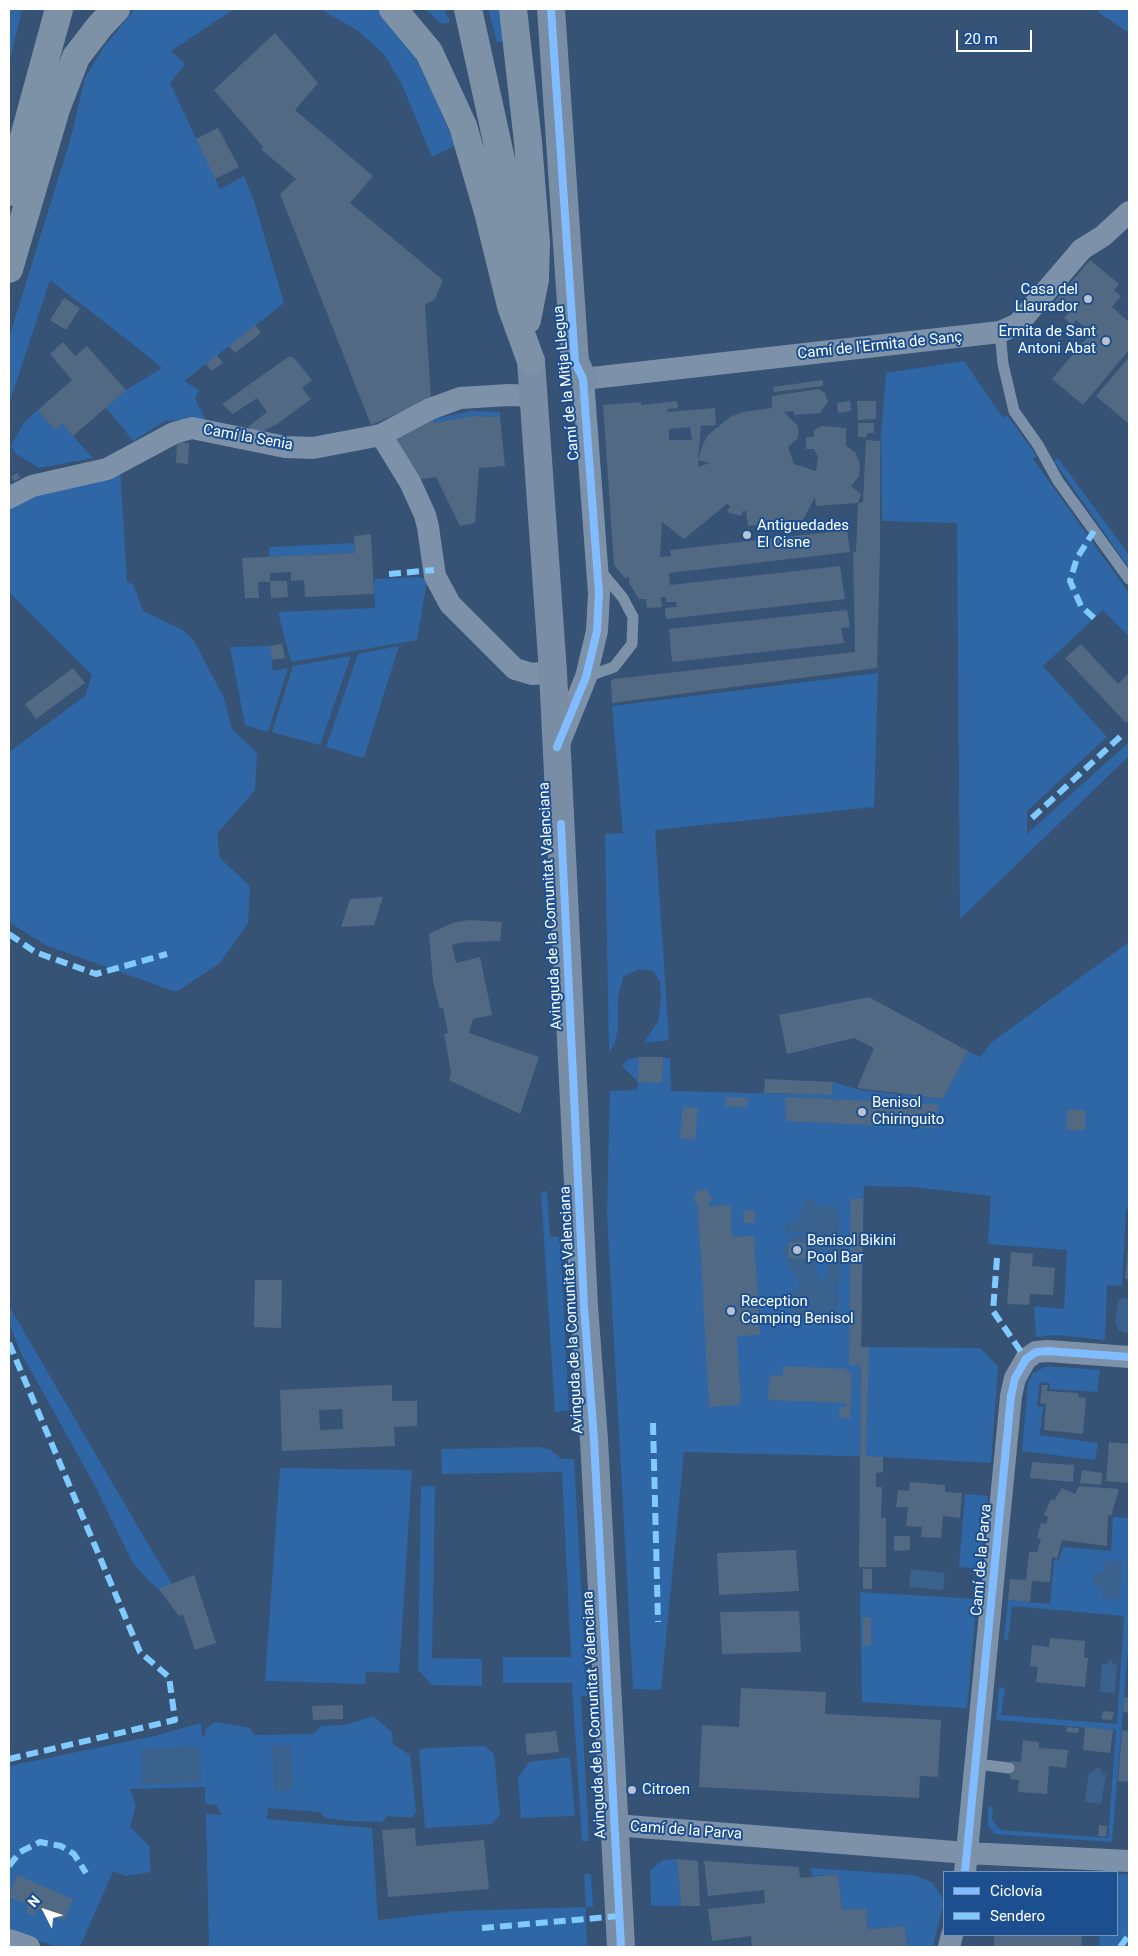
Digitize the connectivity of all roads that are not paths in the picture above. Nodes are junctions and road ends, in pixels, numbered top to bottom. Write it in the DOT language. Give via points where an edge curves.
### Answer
graph roads {
  1 [pos="59,9"];
  2 [pos="116,9"];
  3 [pos="393,9"];
  4 [pos="468,9"];
  5 [pos="513,9"];
  6 [pos="551,9"];
  7 [pos="9,192"];
  8 [pos="1129,212"];
  9 [pos="9,269"];
  10 [pos="527,320"];
  11 [pos="1000,332"];
  12 [pos="531,362"];
  13 [pos="583,379"];
  14 [pos="534,396"];
  15 [pos="381,435"];
  16 [pos="9,498"];
  17 [pos="597,566"];
  18 [pos="1129,579"];
  19 [pos="553,672"];
  20 [pos="586,677"];
  21 [pos="557,747"];
  22 [pos="1129,1357"];
  23 [pos="976,1764"];
  24 [pos="1009,1768"];
  25 [pos="615,1825"];
  26 [pos="1129,1861"];
  27 [pos="966,1863"];
  28 [pos="9,1940"];
  29 [pos="29,1947"];
  30 [pos="621,1947"];
  1 -- 7 [label="highway"];
  2 -- 9 [label="highway" via="76,57 56,109"];
  3 -- 12 [label="highway" via="429,52 463,126 510,306"];
  4 -- 10 [label="highway" via="507,187"];
  5 -- 10 [label="highway" via="536,243 535,279"];
  6 -- 13 [label="main road, Camí de la Mitja Llegua" via="575,362"];
  8 -- 11 [label="street, Camí de l'Ermita de Sanç" via="1103,236 1082,249 1018,324"];
  10 -- 12 [label="highway"];
  11 -- 13 [label="street, Camí de l'Ermita de Sanç"];
  11 -- 18 [label="lane" via="1003,364 1014,411 1058,480"];
  12 -- 14 [label="main road, Avinguda de la Comunitat Valenciana"];
  13 -- 17 [label="street, Camí de la Mitja Llegua"];
  14 -- 15 [label="street, Camí la Senia" via="460,398 430,409"];
  14 -- 19 [label="main road, Avinguda de la Comunitat Valenciana"];
  15 -- 16 [label="street, Camí la Senia" via="313,448 284,447 192,428 174,433 107,468 32,486"];
  15 -- 19 [label="street" via="410,482 425,515 435,576 450,604 515,669 532,674"];
  17 -- 20 [label="street, Camí de la Mitja Llegua" via="598,631"];
  17 -- 20 [label="lane" via="623,598 633,617 632,644 614,667"];
  19 -- 21 [label="main road, Avinguda de la Comunitat Valenciana"];
  20 -- 21 [label="street, Camí de la Mitja Llegua"];
  21 -- 25 [label="main road, Avinguda de la Comunitat Valenciana" via="583,1296"];
  22 -- 23 [label="street, Camí de la Parva" via="1036,1352 1026,1359 1015,1378"];
  23 -- 24 [label="lane"];
  23 -- 27 [label="street, Camí de la Parva"];
  25 -- 27 [label="street, Camí de la Parva"];
  25 -- 30 [label="main road, Avinguda de la Comunitat Valenciana"];
  26 -- 27 [label="street, Camí de la Parva"];
  28 -- 29 [label="street"];
}
